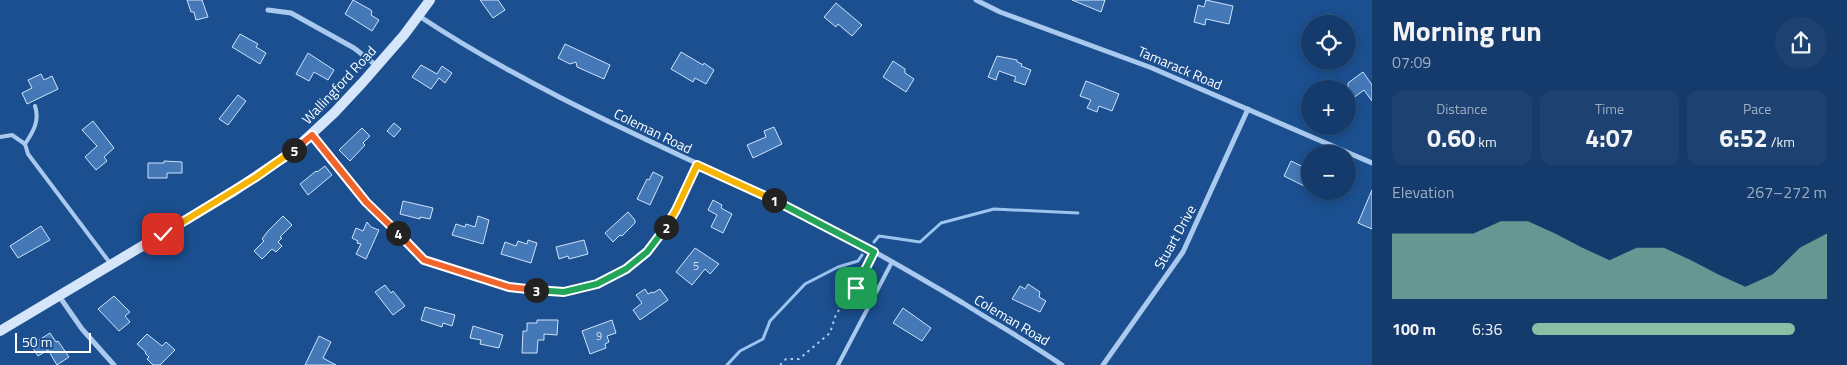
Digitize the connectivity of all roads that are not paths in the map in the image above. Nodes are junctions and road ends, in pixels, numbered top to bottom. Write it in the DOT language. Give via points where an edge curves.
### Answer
graph roads {
  1 [pos="430,0"];
  2 [pos="976,0"];
  3 [pos="268,10"];
  4 [pos="419,16"];
  5 [pos="377,66"];
  6 [pos="35,106"];
  7 [pos="1248,109"];
  8 [pos="0,137"];
  9 [pos="25,144"];
  10 [pos="1372,163"];
  11 [pos="697,165"];
  12 [pos="424,260"];
  13 [pos="892,262"];
  14 [pos="111,265"];
  15 [pos="59,296"];
  16 [pos="0,331"];
  17 [pos="114,365"];
  18 [pos="838,365"];
  19 [pos="1062,365"];
  20 [pos="1103,365"];
  1 -- 4 [label="street, Wallingford Road"];
  2 -- 7 [label="street, Tamarack Road"];
  3 -- 5 [label="street" via="292,13 354,48"];
  4 -- 5 [label="street, Wallingford Road"];
  4 -- 11 [label="street, Coleman Road" via="527,80"];
  5 -- 14 [label="street, Wallingford Road" via="334,114 292,152"];
  6 -- 9 [label="lane" via="37,122"];
  7 -- 10 [label="street, Tamarack Road"];
  7 -- 20 [label="street, Stuart Drive" via="1183,252"];
  8 -- 9 [label="lane" via="12,135"];
  9 -- 14 [label="lane" via="28,154"];
  11 -- 12 [label="street" via="676,210 647,252 626,269 597,284 564,292 509,287"];
  11 -- 13 [label="street, Coleman Road" via="799,212"];
  13 -- 18 [label="lane"];
  13 -- 19 [label="street, Coleman Road"];
  14 -- 15 [label="street, Wallingford Road"];
  15 -- 16 [label="street, Wallingford Road"];
  15 -- 17 [label="street" via="82,330"];
}
